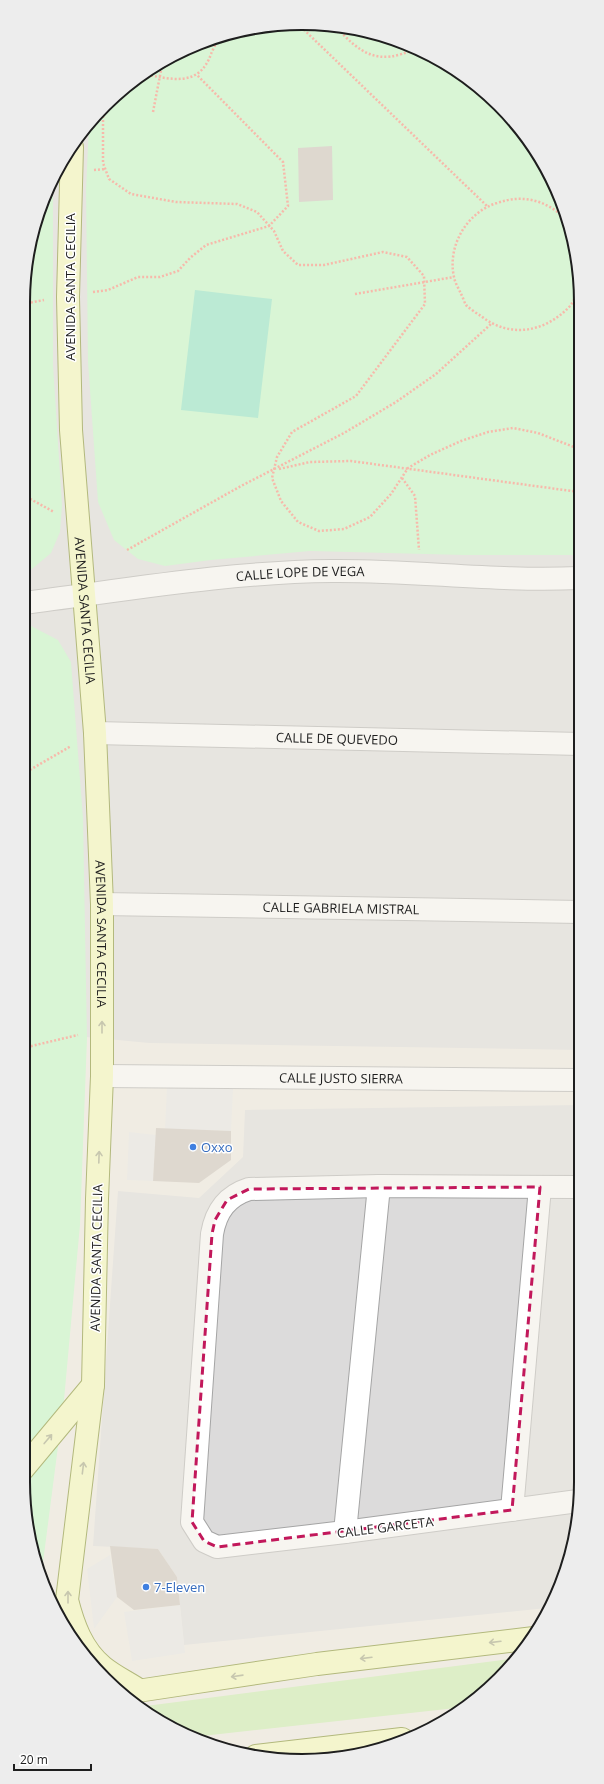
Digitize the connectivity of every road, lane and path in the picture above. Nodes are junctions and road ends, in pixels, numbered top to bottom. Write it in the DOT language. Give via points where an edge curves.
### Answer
graph roads {
  1 [pos="304,30"];
  2 [pos="340,32"];
  3 [pos="215,44"];
  4 [pos="408,52"];
  5 [pos="161,69"];
  6 [pos="197,75"];
  7 [pos="152,76"];
  8 [pos="159,77"];
  9 [pos="153,112"];
  10 [pos="103,117"];
  11 [pos="72,157"];
  12 [pos="487,206"];
  13 [pos="559,213"];
  14 [pos="269,226"];
  15 [pos="454,278"];
  16 [pos="424,283"];
  17 [pos="88,293"];
  18 [pos="355,294"];
  19 [pos="574,300"];
  20 [pos="491,324"];
  21 [pos="574,447"];
  22 [pos="408,468"];
  23 [pos="274,470"];
  24 [pos="402,478"];
  25 [pos="574,491"];
  26 [pos="30,499"];
  27 [pos="79,524"];
  28 [pos="127,550"];
  29 [pos="419,554"];
  30 [pos="574,578"];
  31 [pos="84,595"];
  32 [pos="30,602"];
  33 [pos="95,733"];
  34 [pos="574,744"];
  35 [pos="30,770"];
  36 [pos="102,904"];
  37 [pos="574,912"];
  38 [pos="102,1030"];
  39 [pos="30,1047"];
  40 [pos="102,1076"];
  41 [pos="574,1080"];
  42 [pos="379,1186"];
  43 [pos="540,1187"];
  44 [pos="574,1187"];
  45 [pos="93,1385"];
  46 [pos="30,1461"];
  47 [pos="573,1502"];
  48 [pos="512,1510"];
  49 [pos="345,1532"];
  50 [pos="524,1639"];
  51 [pos="130,1692"];
  52 [pos="386,1741"];
  53 [pos="282,1753"];
  1 -- 12 [label="path"];
  2 -- 4 [label="path" via="351,43 376,57 398,57"];
  3 -- 6 [label="path" via="209,61"];
  5 -- 8 [label="path"];
  6 -- 8 [label="path" via="178,80"];
  6 -- 14 [label="path" via="283,162 288,206"];
  7 -- 8 [label="path"];
  8 -- 9 [label="path"];
  10 -- 14 [label="path" via="103,163 109,179 131,194 176,202 236,204 257,212"];
  11 -- 27 [label="street, AVENIDA SANTA CECILIA" via="68,297 71,430"];
  12 -- 13 [label="path" via="508,199 531,199 552,207"];
  12 -- 15 [label="path" via="471,219 459,236 453,256"];
  14 -- 16 [label="path" via="283,251 298,265 324,265 383,252 407,257 424,276"];
  14 -- 17 [label="path" via="206,245 178,271 160,276 138,277 108,290"];
  15 -- 16 [label="path"];
  15 -- 20 [label="path" via="467,306"];
  16 -- 18 [label="path"];
  16 -- 23 [label="path" via="425,304 356,396 292,432 277,456"];
  19 -- 20 [label="path" via="554,320 535,328 512,330"];
  20 -- 23 [label="path" via="436,374 396,402"];
  21 -- 22 [label="path" via="538,433 513,428 488,432 461,441"];
  22 -- 23 [label="path" via="351,461 310,462"];
  22 -- 24 [label="path"];
  22 -- 25 [label="path"];
  23 -- 24 [label="path" via="272,478 281,501 298,522 320,531 344,529 370,517"];
  23 -- 28 [label="path"];
  24 -- 29 [label="path" via="415,496"];
  26 -- 27 [label="path"];
  27 -- 31 [label="street, AVENIDA SANTA CECILIA"];
  30 -- 31 [label="street, CALLE LOPE DE VEGA" via="332,571 206,579"];
  31 -- 32 [label="street, CALLE LOPE DE VEGA"];
  31 -- 33 [label="street, AVENIDA SANTA CECILIA"];
  33 -- 34 [label="street, CALLE DE QUEVEDO"];
  33 -- 35 [label="path"];
  33 -- 36 [label="street, AVENIDA SANTA CECILIA"];
  36 -- 37 [label="street, CALLE GABRIELA MISTRAL"];
  38 -- 36 [label="street, AVENIDA SANTA CECILIA, one-way"];
  38 -- 39 [label="path"];
  38 -- 40 [label="street, AVENIDA SANTA CECILIA"];
  40 -- 41 [label="street, CALLE JUSTO SIERRA"];
  45 -- 40 [label="street, AVENIDA SANTA CECILIA, one-way"];
  42 -- 43 [label="street"];
  42 -- 49 [label="street"];
  42 -- 49 [label="street, CALLE GARCETA" via="249,1189 238,1192 227,1200 215,1220 212,1234 192,1522 204,1541 217,1547"];
  43 -- 44 [label="street"];
  43 -- 48 [label="street"];
  46 -- 45 [label="street, one-way"];
  51 -- 45 [label="street, AVENIDA SANTA CECILIA, one-way" via="86,1648 73,1623 67,1600"];
  47 -- 48 [label="street, CALLE GARCETA"];
  48 -- 49 [label="street, CALLE GARCETA"];
  50 -- 51 [label="street, one-way" via="317,1664"];
  52 -- 53 [label="street"];
}
